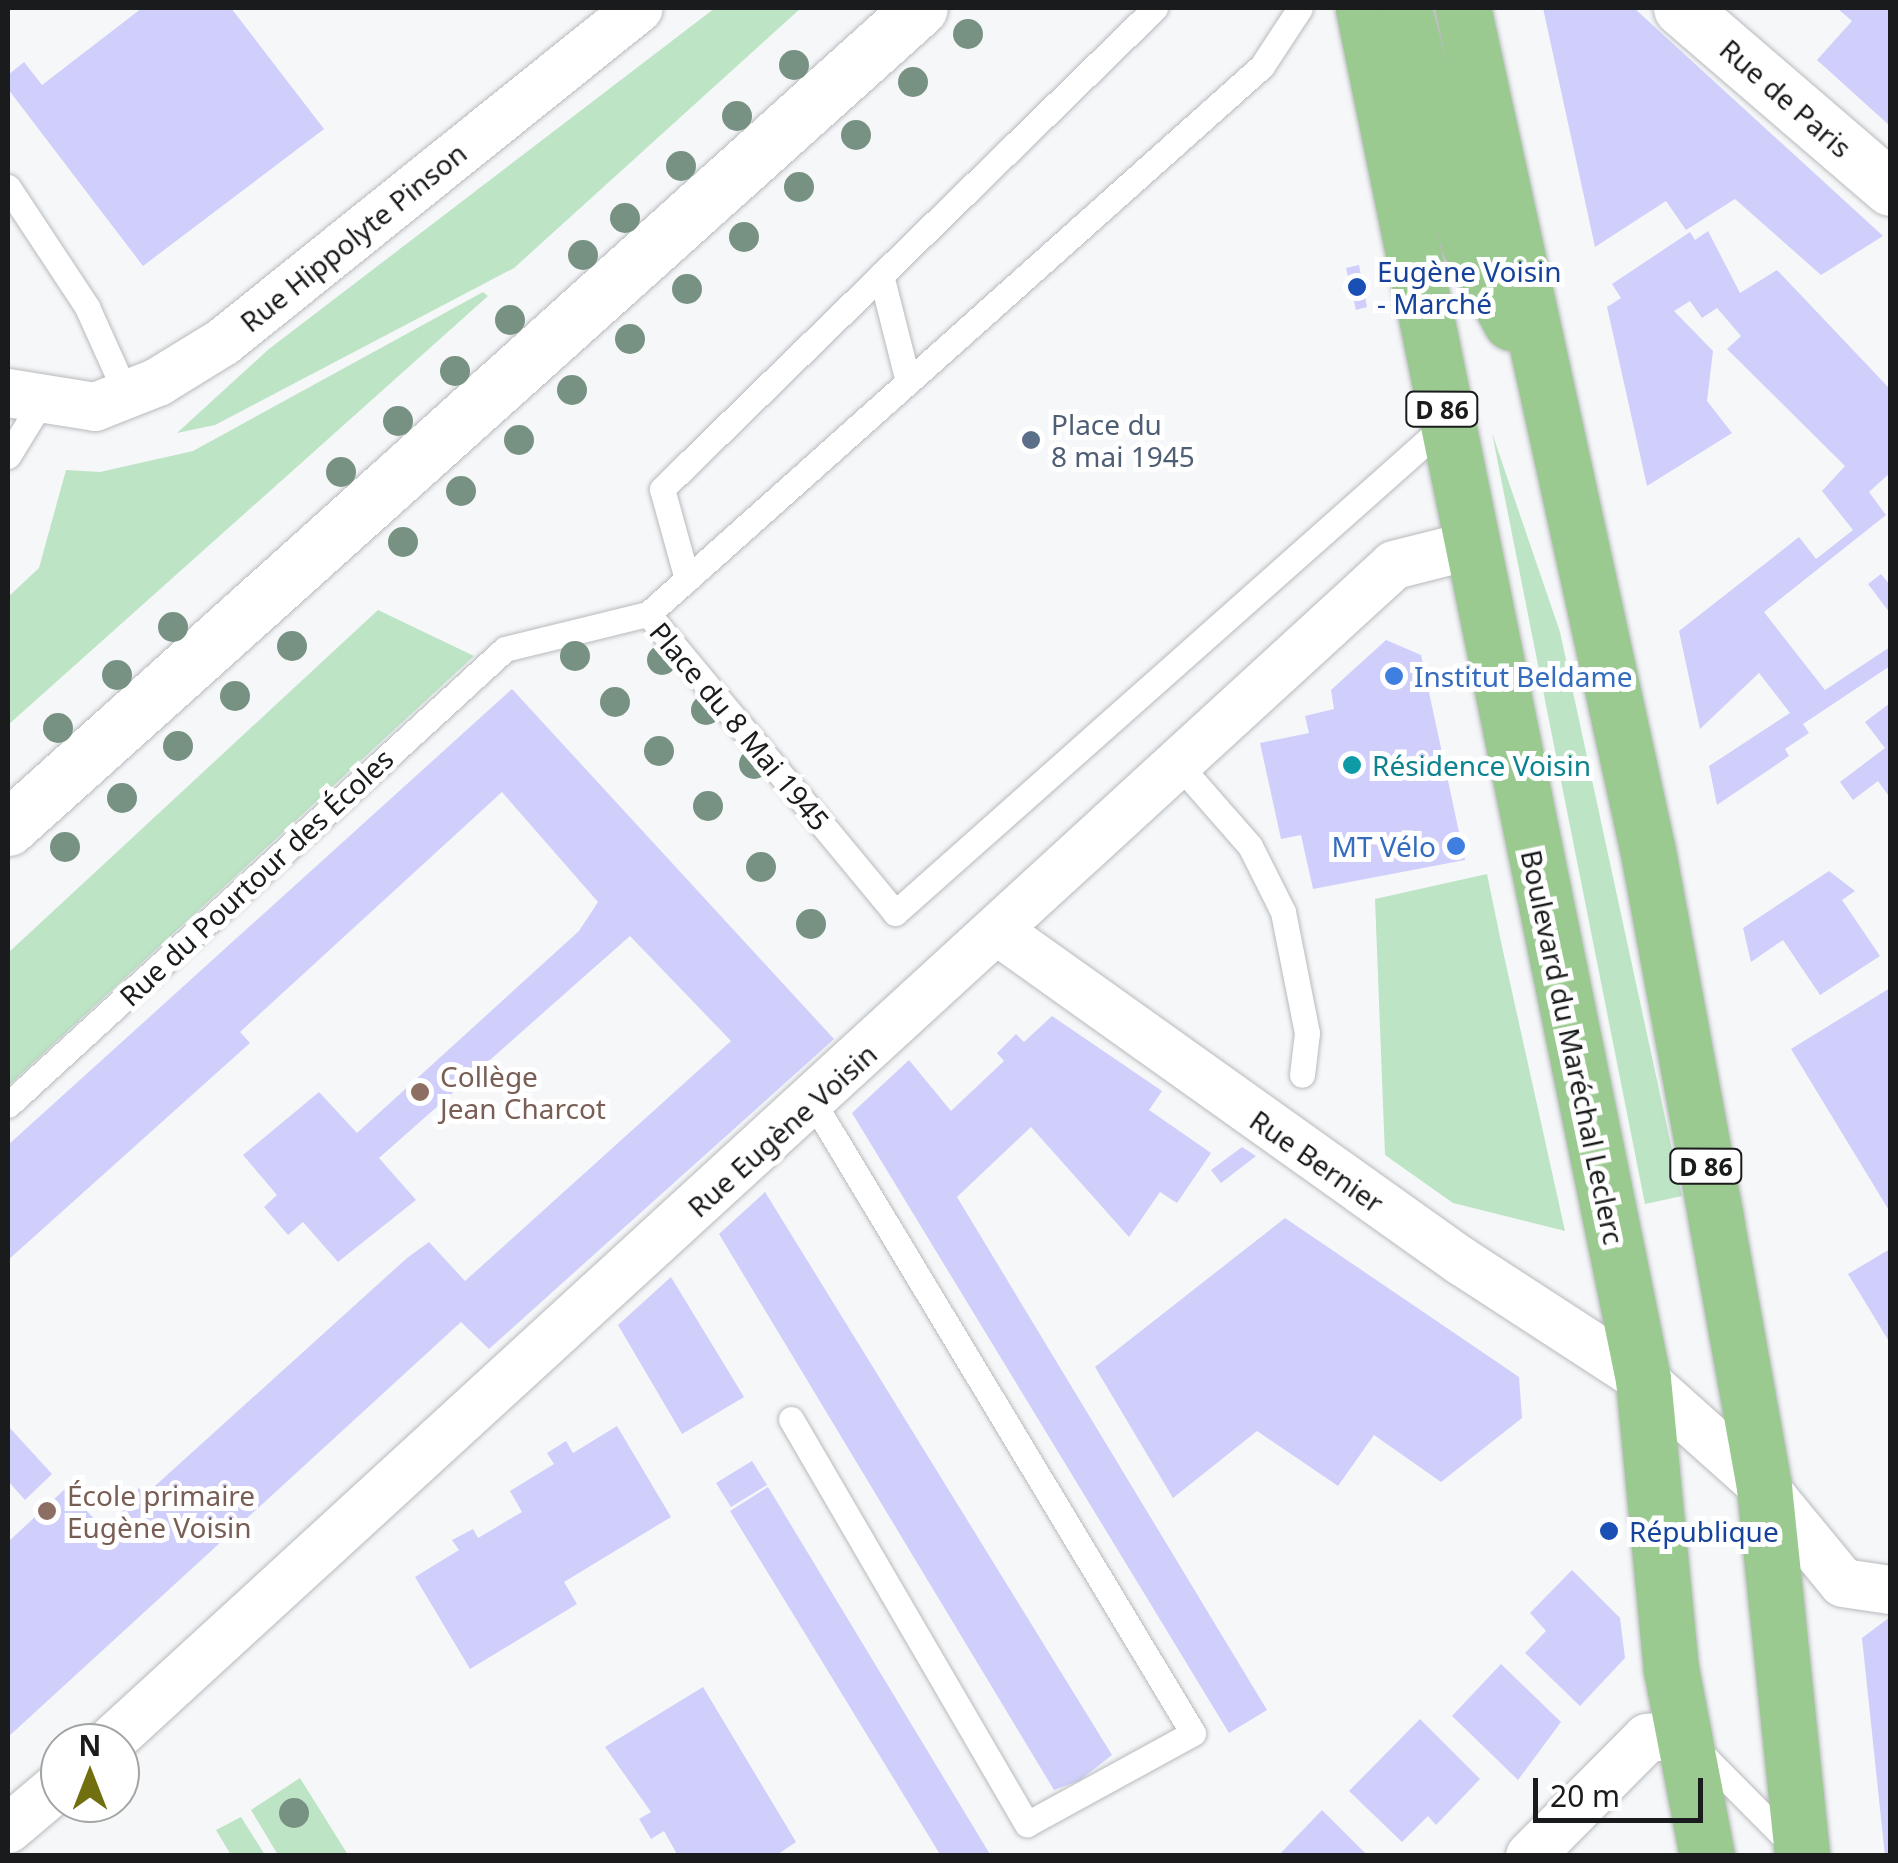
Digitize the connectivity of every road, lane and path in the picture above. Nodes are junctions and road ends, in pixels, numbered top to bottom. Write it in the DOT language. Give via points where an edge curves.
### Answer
graph roads {
  1 [pos="640,8"];
  2 [pos="920,8"];
  3 [pos="1155,8"];
  4 [pos="1300,8"];
  5 [pos="1363,8"];
  6 [pos="1404,8"];
  7 [pos="1462,8"];
  8 [pos="1682,8"];
  9 [pos="8,187"];
  10 [pos="1890,188"];
  11 [pos="881,275"];
  12 [pos="1540,378"];
  13 [pos="908,382"];
  14 [pos="24,398"];
  15 [pos="128,398"];
  16 [pos="1445,426"];
  17 [pos="8,456"];
  18 [pos="1469,546"];
  19 [pos="686,580"];
  20 [pos="648,614"];
  21 [pos="1180,766"];
  22 [pos="8,828"];
  23 [pos="999,932"];
  24 [pos="1302,1075"];
  25 [pos="813,1102"];
  26 [pos="8,1105"];
  27 [pos="1644,1378"];
  28 [pos="792,1419"];
  29 [pos="1764,1488"];
  30 [pos="1890,1590"];
  31 [pos="131,1723"];
  32 [pos="1683,1736"];
  33 [pos="40,1801"];
  34 [pos="8,1829"];
  35 [pos="1530,1856"];
  36 [pos="1707,1856"];
  37 [pos="1802,1856"];
  1 -- 15 [label="street, Rue Hippolyte Pinson" via="223,342"];
  2 -- 22 [label="main road"];
  3 -- 11 [label="lane"];
  4 -- 13 [label="lane, Place du 8 Mai 1945" via="1262,66"];
  5 -- 16 [label="main road, Boulevard du Maréchal Leclerc / D 86"];
  6 -- 12 [label="main road" via="1469,244"];
  7 -- 12 [label="main road, D 86"];
  8 -- 10 [label="main road, Rue de Paris"];
  9 -- 15 [label="lane" via="87,307"];
  11 -- 13 [label="lane"];
  11 -- 19 [label="lane" via="662,489"];
  12 -- 29 [label="main road, D 86" via="1648,852"];
  13 -- 19 [label="lane, Place du 8 Mai 1945"];
  14 -- 15 [label="street, Rue Hippolyte Pinson"];
  14 -- 17 [label="lane"];
  16 -- 18 [label="main road, Boulevard du Maréchal Leclerc / D 86"];
  16 -- 20 [label="lane, Place du 8 Mai 1945" via="895,913"];
  18 -- 21 [label="street, Rue Eugène Voisin" via="1394,565"];
  18 -- 27 [label="main road, Boulevard du Maréchal Leclerc / D 86"];
  19 -- 20 [label="lane, Place du 8 Mai 1945"];
  20 -- 26 [label="lane, Rue du Pourtour des Écoles" via="505,649"];
  21 -- 23 [label="street, Rue Eugène Voisin"];
  21 -- 24 [label="lane" via="1250,846 1283,912 1307,1033"];
  23 -- 25 [label="street, Rue Eugène Voisin"];
  23 -- 27 [label="street, Rue Bernier" via="1460,1261"];
  25 -- 28 [label="lane" via="1192,1732 1027,1824"];
  25 -- 31 [label="street, Rue Eugène Voisin"];
  27 -- 29 [label="street, Rue Bernier"];
  27 -- 32 [label="main road, Boulevard du Maréchal Leclerc / D 86"];
  29 -- 30 [label="street, Rue Bernier" via="1843,1583"];
  29 -- 37 [label="main road, D 86"];
  32 -- 35 [label="street" via="1646,1738"];
  32 -- 36 [label="main road, Boulevard du Maréchal Leclerc / D 86"];
  32 -- 37 [label="lane"];
  33 -- 34 [label="street"];
}
